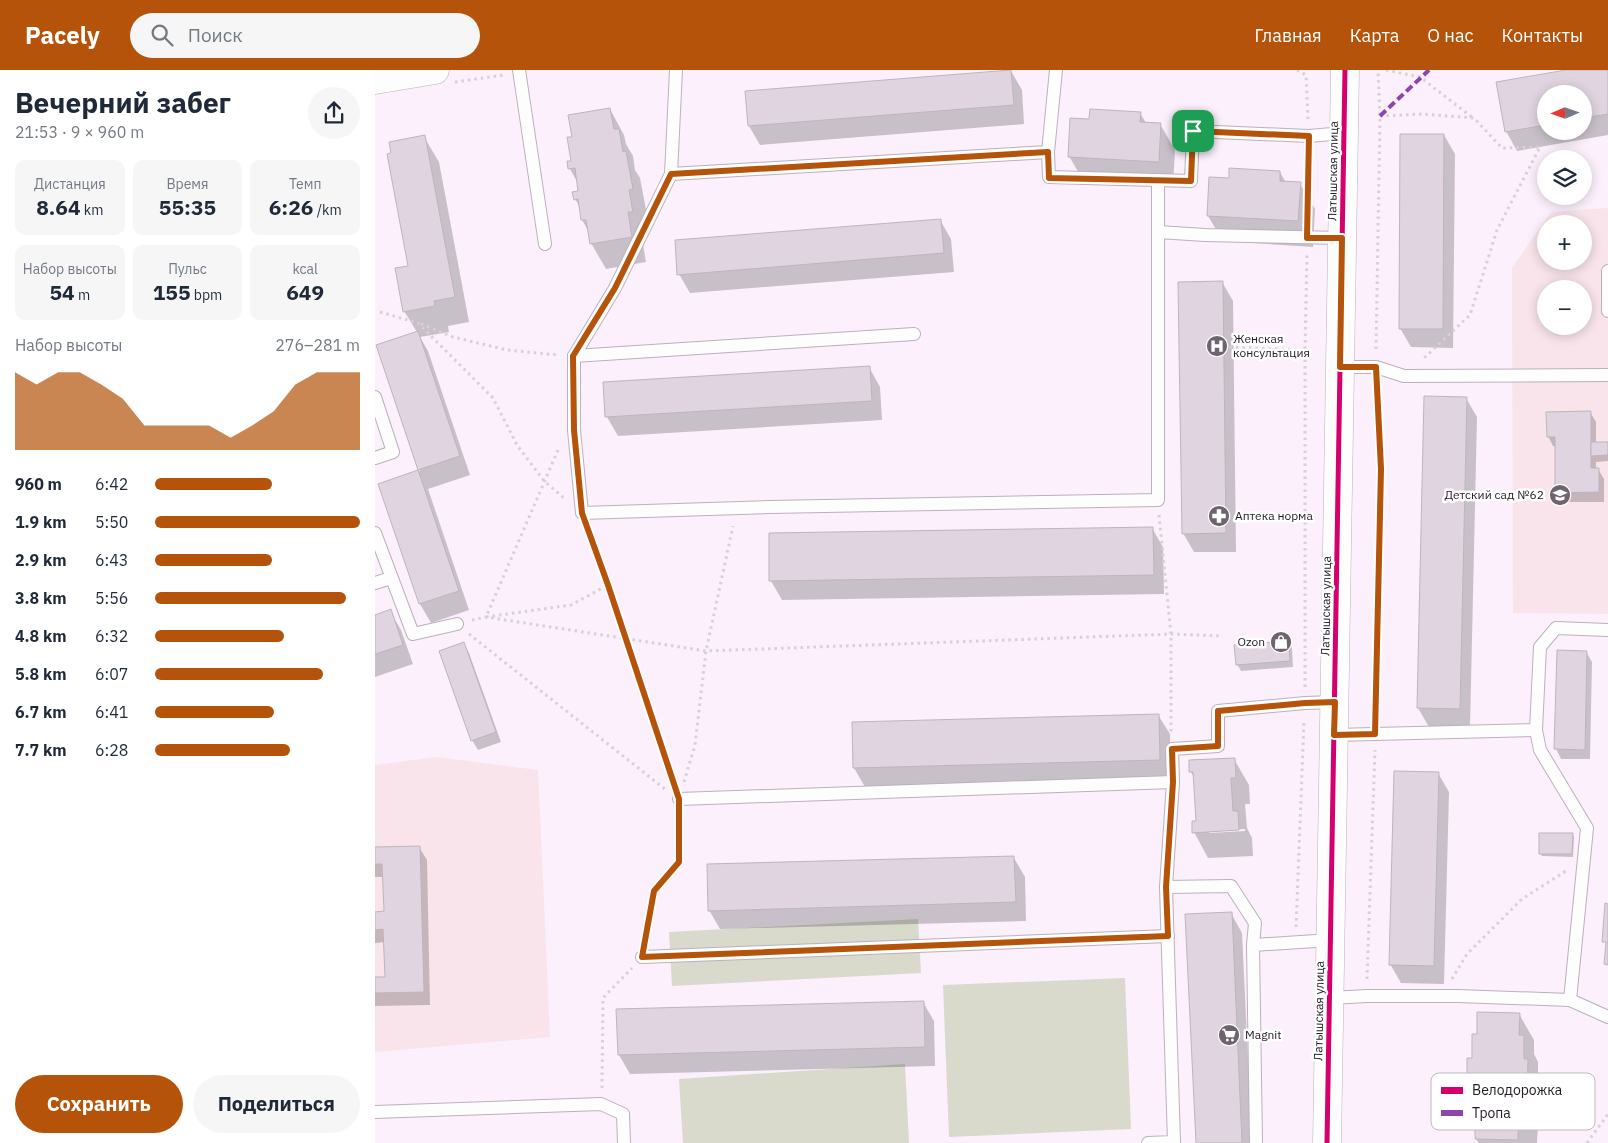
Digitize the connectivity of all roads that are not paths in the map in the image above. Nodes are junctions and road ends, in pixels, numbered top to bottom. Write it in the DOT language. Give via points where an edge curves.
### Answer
graph roads {
  1 [pos="435,70"];
  2 [pos="519,70"];
  3 [pos="676,70"];
  4 [pos="1056,70"];
  5 [pos="1345,70"];
  6 [pos="375,80"];
  7 [pos="1344,133"];
  8 [pos="1048,152"];
  9 [pos="671,174"];
  10 [pos="1158,180"];
  11 [pos="1158,232"];
  12 [pos="1342,238"];
  13 [pos="545,244"];
  14 [pos="1608,270"];
  15 [pos="1608,311"];
  16 [pos="914,334"];
  17 [pos="573,356"];
  18 [pos="1340,367"];
  19 [pos="1608,375"];
  20 [pos="375,397"];
  21 [pos="375,458"];
  22 [pos="375,533"];
  23 [pos="391,578"];
  24 [pos="375,583"];
  25 [pos="457,624"];
  26 [pos="1608,630"];
  27 [pos="1335,702"];
  28 [pos="1536,730"];
  29 [pos="1334,735"];
  30 [pos="1173,782"];
  31 [pos="679,799"];
  32 [pos="1166,887"];
  33 [pos="1168,936"];
  34 [pos="1331,940"];
  35 [pos="1253,945"];
  36 [pos="642,957"];
  37 [pos="1330,998"];
  38 [pos="1570,1000"];
  39 [pos="1608,1017"];
  40 [pos="375,1112"];
  41 [pos="625,1143"];
  42 [pos="1147,1143"];
  43 [pos="1256,1143"];
  44 [pos="1327,1143"];
  1 -- 6 [label="street"];
  2 -- 13 [label="lane"];
  3 -- 9 [label="lane"];
  4 -- 8 [label="lane"];
  5 -- 7 [label="street, Латышская улица"];
  7 -- 10 [label="lane" via="1309,136 1193,131 1191,181"];
  7 -- 12 [label="street, Латышская улица"];
  8 -- 9 [label="lane"];
  8 -- 10 [label="lane" via="1049,178"];
  9 -- 17 [label="lane" via="615,288"];
  10 -- 11 [label="lane"];
  11 -- 12 [label="lane"];
  11 -- 17 [label="lane" via="1158,500 582,513 574,430"];
  12 -- 18 [label="street, Латышская улица"];
  14 -- 15 [label="lane"];
  16 -- 17 [label="lane"];
  18 -- 19 [label="lane" via="1376,367 1404,376"];
  18 -- 27 [label="street, Латышская улица"];
  20 -- 21 [label="lane" via="393,452"];
  22 -- 23 [label="lane"];
  23 -- 24 [label="lane"];
  23 -- 25 [label="lane" via="413,634"];
  26 -- 28 [label="lane" via="1556,628 1540,646"];
  27 -- 29 [label="street, Латышская улица"];
  27 -- 30 [label="lane" via="1218,711 1218,746 1172,749"];
  28 -- 29 [label="lane"];
  28 -- 38 [label="lane" via="1540,750 1587,828"];
  29 -- 34 [label="street, Латышская улица"];
  30 -- 31 [label="lane"];
  30 -- 32 [label="lane"];
  32 -- 33 [label="lane"];
  32 -- 35 [label="lane" via="1231,886 1255,923"];
  33 -- 36 [label="lane"];
  33 -- 42 [label="lane" via="1174,1142"];
  34 -- 35 [label="lane"];
  34 -- 37 [label="street, Латышская улица"];
  35 -- 43 [label="lane"];
  37 -- 38 [label="lane" via="1441,996"];
  37 -- 44 [label="street, Латышская улица"];
  38 -- 39 [label="lane"];
  40 -- 41 [label="lane" via="601,1104 623,1114"];
}
